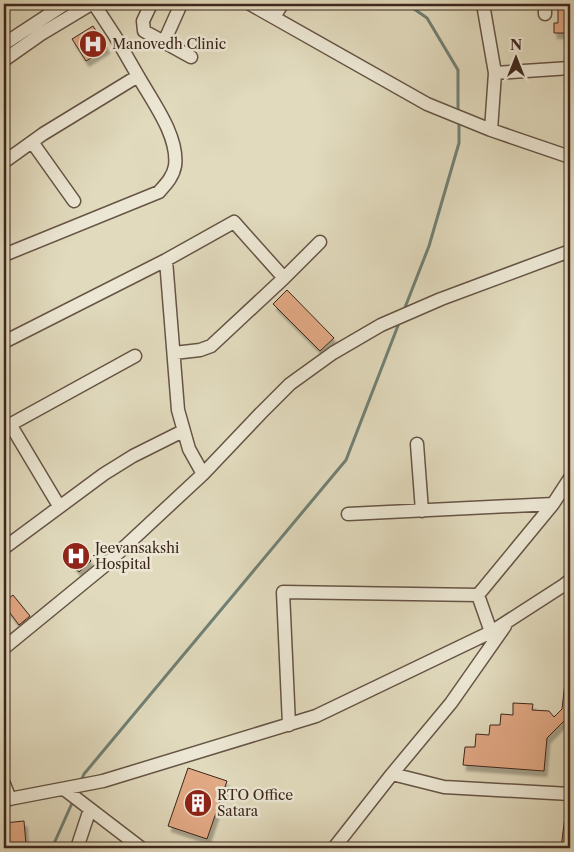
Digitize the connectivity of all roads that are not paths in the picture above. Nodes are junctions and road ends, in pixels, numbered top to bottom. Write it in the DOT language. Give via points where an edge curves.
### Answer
graph roads {
  1 [pos="65,4"];
  2 [pos="92,4"];
  3 [pos="151,4"];
  4 [pos="181,4"];
  5 [pos="250,4"];
  6 [pos="282,4"];
  7 [pos="483,4"];
  8 [pos="274,17"];
  9 [pos="164,42"];
  10 [pos="4,44"];
  11 [pos="191,56"];
  12 [pos="4,60"];
  13 [pos="570,68"];
  14 [pos="495,73"];
  15 [pos="138,76"];
  16 [pos="492,130"];
  17 [pos="32,142"];
  18 [pos="570,157"];
  19 [pos="4,162"];
  20 [pos="74,201"];
  21 [pos="320,242"];
  22 [pos="570,251"];
  23 [pos="4,255"];
  24 [pos="166,260"];
  25 [pos="284,278"];
  26 [pos="4,342"];
  27 [pos="174,353"];
  28 [pos="135,356"];
  29 [pos="7,426"];
  30 [pos="183,431"];
  31 [pos="417,444"];
  32 [pos="203,474"];
  33 [pos="570,478"];
  34 [pos="553,504"];
  35 [pos="59,506"];
  36 [pos="422,511"];
  37 [pos="348,514"];
  38 [pos="4,548"];
  39 [pos="570,580"];
  40 [pos="478,595"];
  41 [pos="510,620"];
  42 [pos="491,632"];
  43 [pos="4,648"];
  44 [pos="289,725"];
  45 [pos="392,774"];
  46 [pos="4,784"];
  47 [pos="64,789"];
  48 [pos="570,794"];
  49 [pos="7,799"];
  50 [pos="90,809"];
  51 [pos="77,848"];
  52 [pos="141,848"];
  53 [pos="334,848"];
  1 -- 10 [label="street"];
  2 -- 12 [label="street"];
  2 -- 15 [label="street"];
  3 -- 9 [label="street" via="143,21 144,31"];
  4 -- 9 [label="street"];
  5 -- 8 [label="street"];
  6 -- 8 [label="street"];
  7 -- 14 [label="street"];
  8 -- 16 [label="street" via="427,104"];
  9 -- 11 [label="street"];
  13 -- 14 [label="street"];
  14 -- 16 [label="street"];
  15 -- 17 [label="street"];
  15 -- 23 [label="street" via="175,148 175,167 168,182 159,192"];
  16 -- 18 [label="street"];
  17 -- 19 [label="street"];
  17 -- 20 [label="street"];
  21 -- 25 [label="street"];
  22 -- 32 [label="street" via="441,299 381,325 333,353 290,384"];
  24 -- 25 [label="street" via="234,222"];
  24 -- 26 [label="street"];
  24 -- 27 [label="street"];
  25 -- 27 [label="street" via="210,346"];
  27 -- 30 [label="street" via="178,410"];
  28 -- 29 [label="street"];
  29 -- 35 [label="street"];
  30 -- 32 [label="street"];
  30 -- 35 [label="street" via="133,456"];
  31 -- 36 [label="street"];
  32 -- 43 [label="street" via="102,567"];
  33 -- 34 [label="street"];
  34 -- 36 [label="street"];
  34 -- 40 [label="street"];
  35 -- 38 [label="street"];
  36 -- 37 [label="street"];
  39 -- 41 [label="street"];
  40 -- 42 [label="street"];
  40 -- 44 [label="street" via="283,592"];
  41 -- 42 [label="street"];
  41 -- 45 [label="street" via="451,702"];
  42 -- 44 [label="street" via="316,716"];
  44 -- 47 [label="street" via="103,781"];
  45 -- 48 [label="street" via="444,787"];
  45 -- 53 [label="street"];
  46 -- 49 [label="street"];
  47 -- 49 [label="street"];
  47 -- 50 [label="street"];
  50 -- 51 [label="street"];
  50 -- 52 [label="street"];
}
